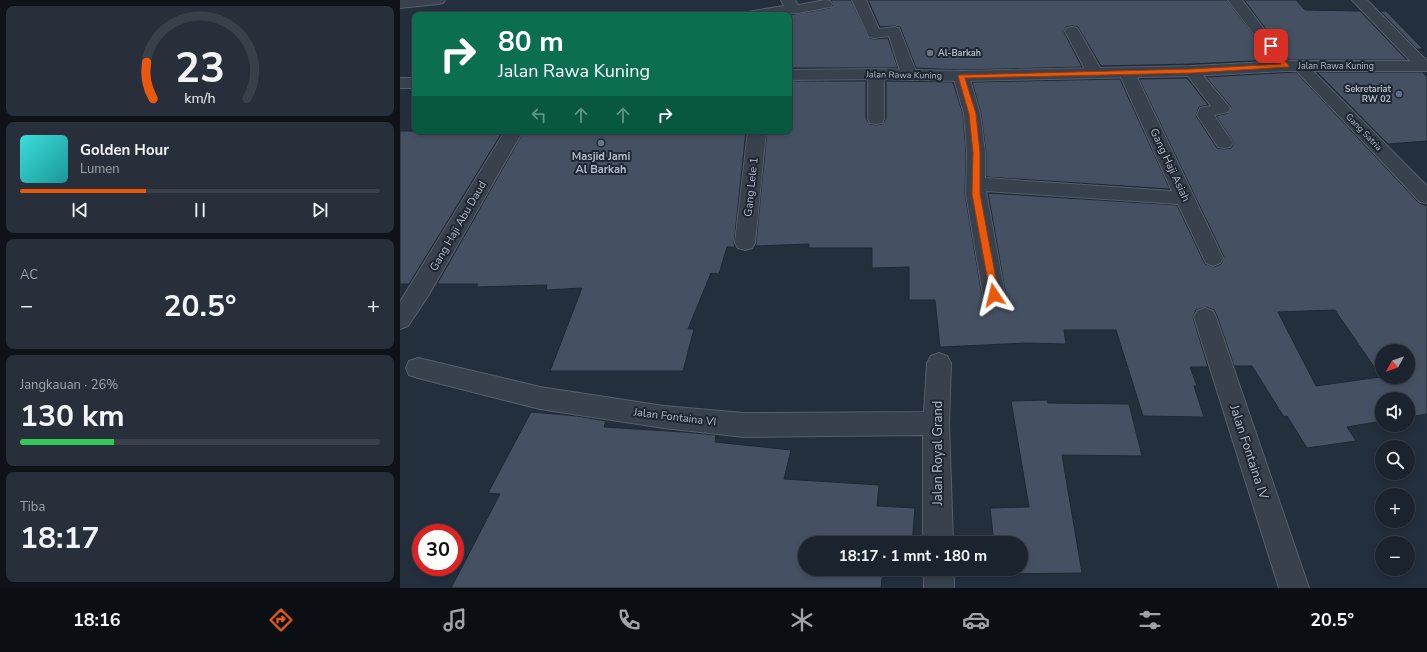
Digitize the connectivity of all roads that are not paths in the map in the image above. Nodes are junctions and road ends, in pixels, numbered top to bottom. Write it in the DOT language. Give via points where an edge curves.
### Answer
graph roads {
  1 [pos="438,0"];
  2 [pos="858,0"];
  3 [pos="1235,0"];
  4 [pos="1359,0"];
  5 [pos="400,4"];
  6 [pos="790,4"];
  7 [pos="826,4"];
  8 [pos="764,12"];
  9 [pos="1072,31"];
  10 [pos="1293,66"];
  11 [pos="1425,66"];
  12 [pos="1192,71"];
  13 [pos="1095,73"];
  14 [pos="1127,73"];
  15 [pos="876,74"];
  16 [pos="910,74"];
  17 [pos="792,76"];
  18 [pos="961,76"];
  19 [pos="400,83"];
  20 [pos="412,83"];
  21 [pos="876,119"];
  22 [pos="512,134"];
  23 [pos="757,134"];
  24 [pos="1224,143"];
  25 [pos="976,184"];
  26 [pos="1185,198"];
  27 [pos="1427,198"];
  28 [pos="745,243"];
  29 [pos="1213,258"];
  30 [pos="994,295"];
  31 [pos="1205,317"];
  32 [pos="400,320"];
  33 [pos="939,363"];
  34 [pos="418,368"];
  35 [pos="936,423"];
  36 [pos="938,536"];
  37 [pos="939,576"];
  38 [pos="939,588"];
  39 [pos="1294,588"];
  1 -- 5 [label="street"];
  2 -- 16 [label="street" via="874,34 894,31"];
  3 -- 10 [label="street, Gang Satria"];
  4 -- 11 [label="street"];
  6 -- 7 [label="street" via="798,9"];
  6 -- 8 [label="street"];
  9 -- 13 [label="street"];
  10 -- 11 [label="street, Jalan Rawa Kuning"];
  10 -- 12 [label="street, Jalan Rawa Kuning"];
  10 -- 27 [label="street, Gang Satria"];
  12 -- 14 [label="street, Jalan Rawa Kuning"];
  12 -- 24 [label="street" via="1222,108 1206,112 1205,115"];
  13 -- 14 [label="street, Jalan Rawa Kuning"];
  13 -- 18 [label="street, Jalan Rawa Kuning"];
  14 -- 26 [label="street, Gang Haji Asiah"];
  15 -- 16 [label="street, Jalan Rawa Kuning"];
  15 -- 17 [label="street, Jalan Rawa Kuning"];
  15 -- 21 [label="street"];
  16 -- 18 [label="street, Jalan Rawa Kuning"];
  18 -- 25 [label="street" via="972,114"];
  19 -- 20 [label="street"];
  22 -- 32 [label="street, Gang Haji Abu Daud"];
  23 -- 28 [label="street, Gang Lele 1"];
  25 -- 26 [label="street"];
  25 -- 30 [label="street"];
  26 -- 29 [label="street, Gang Haji Asiah"];
  31 -- 39 [label="street, Jalan Fontaina IV"];
  33 -- 35 [label="street, Jalan Royal Grand"];
  34 -- 35 [label="street, Jalan Fontaina VI" via="540,398 664,417 744,425"];
  35 -- 36 [label="street, Jalan Royal Grand"];
  37 -- 38 [label="street"];
}
